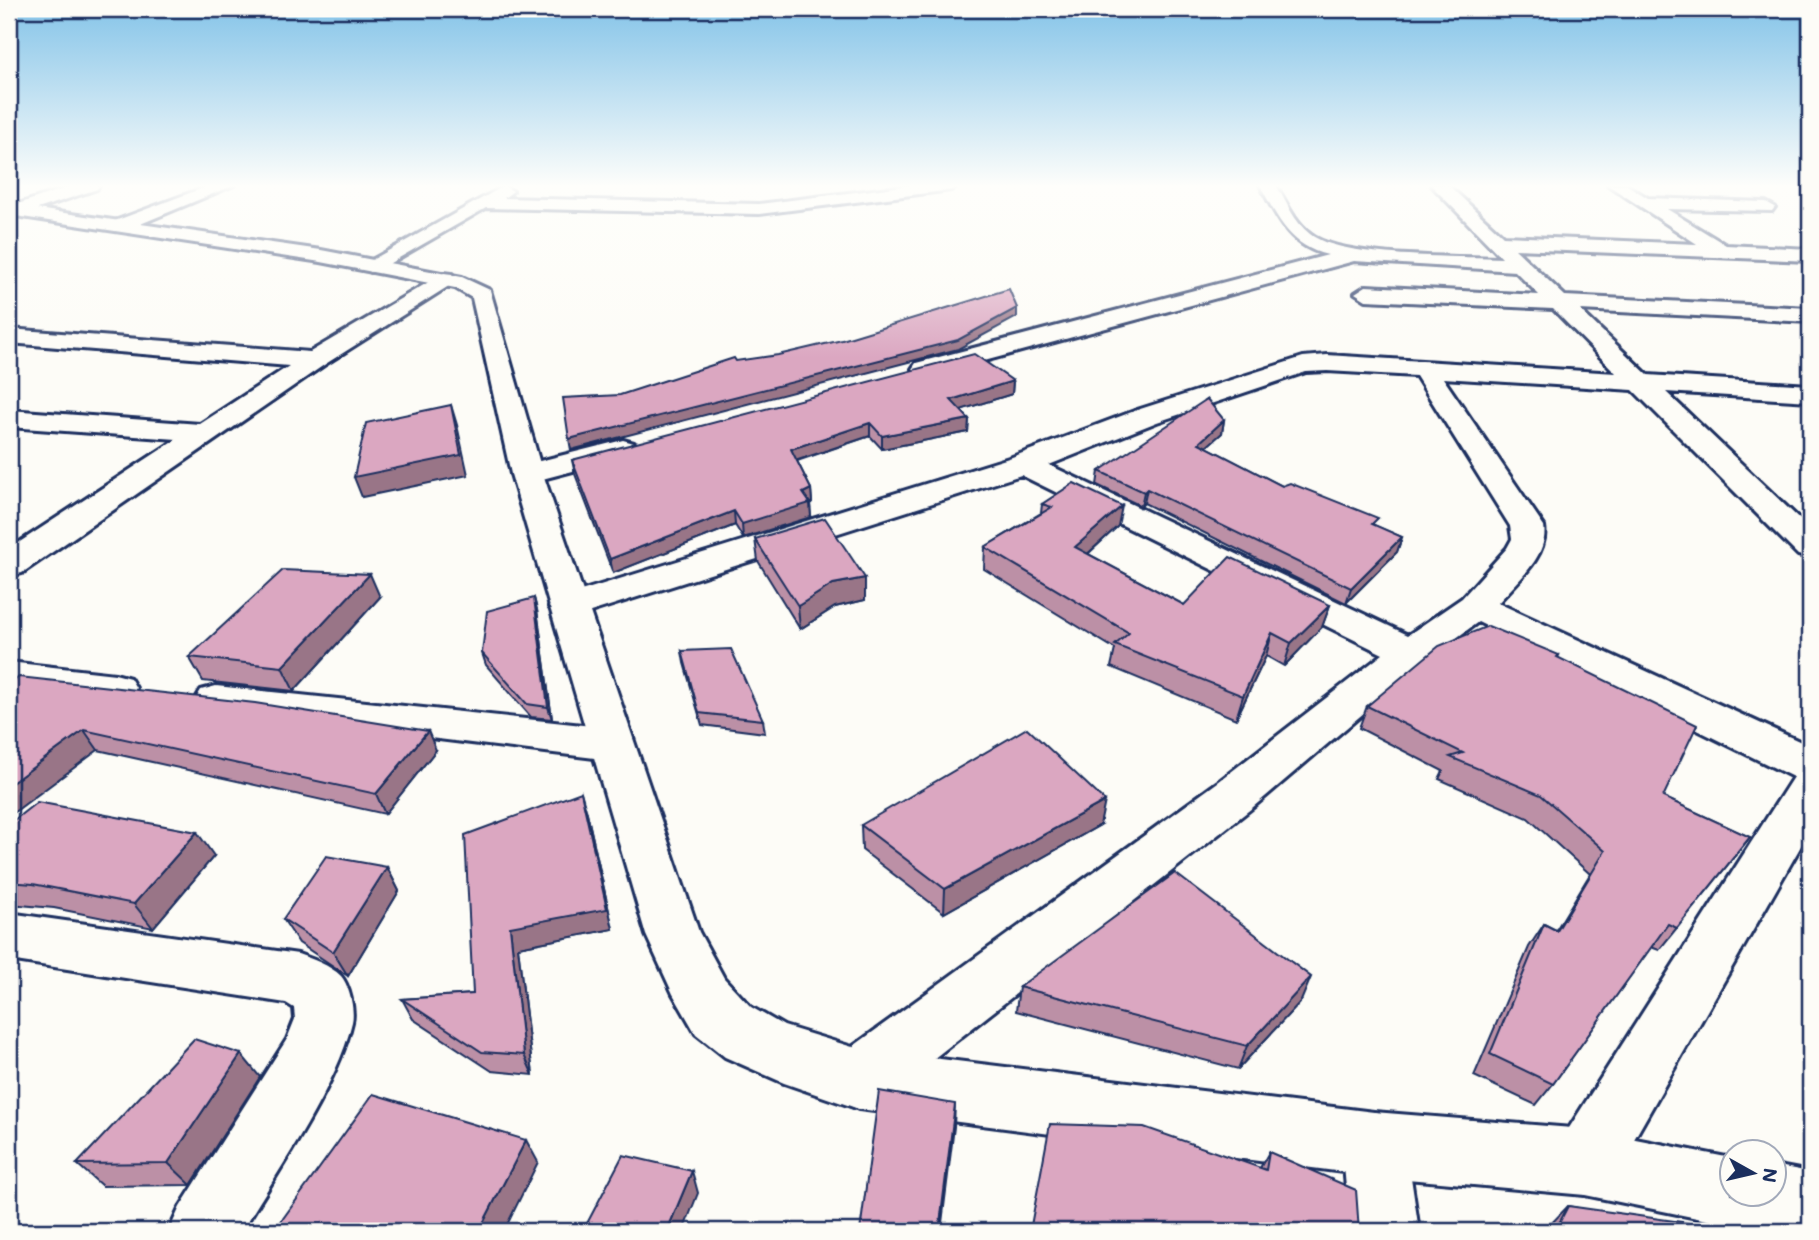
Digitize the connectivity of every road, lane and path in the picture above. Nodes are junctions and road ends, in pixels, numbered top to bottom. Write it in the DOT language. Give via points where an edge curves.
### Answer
graph roads {
  1 [pos="225,243"];
  2 [pos="412,243"];
  3 [pos="1311,243"];
  4 [pos="1500,243"];
  5 [pos="1520,243"];
  6 [pos="1708,243"];
  7 [pos="1721,251"];
  8 [pos="1356,254"];
  9 [pos="1810,255"];
  10 [pos="1522,265"];
  11 [pos="371,266"];
  12 [pos="444,279"];
  13 [pos="1366,293"];
  14 [pos="1560,302"];
  15 [pos="1810,315"];
  16 [pos="9,336"];
  17 [pos="316,360"];
  18 [pos="1424,369"];
  19 [pos="902,375"];
  20 [pos="1643,383"];
  21 [pos="1810,393"];
  22 [pos="9,418"];
  23 [pos="208,433"];
  24 [pos="648,442"];
  25 [pos="1023,464"];
  26 [pos="527,474"];
  27 [pos="1804,536"];
  28 [pos="18,552"];
  29 [pos="1475,606"];
  30 [pos="568,607"];
  31 [pos="1411,652"];
  32 [pos="9,676"];
  33 [pos="611,744"];
  34 [pos="1810,765"];
  35 [pos="1810,789"];
  36 [pos="9,936"];
  37 [pos="859,1079"];
  38 [pos="1374,1144"];
  39 [pos="1585,1162"];
  40 [pos="1717,1188"];
  41 [pos="1787,1202"];
  42 [pos="1810,1206"];
  43 [pos="204,1231"];
  44 [pos="1385,1231"];
  1 -- 11 [label="street"];
  2 -- 11 [label="street"];
  3 -- 8 [label="street"];
  4 -- 10 [label="street"];
  5 -- 7 [label="street"];
  6 -- 7 [label="street"];
  7 -- 9 [label="street"];
  8 -- 10 [label="street"];
  8 -- 19 [label="street"];
  10 -- 14 [label="street"];
  11 -- 12 [label="street"];
  12 -- 17 [label="street"];
  12 -- 26 [label="street" via="475,289 487,305"];
  13 -- 14 [label="street"];
  14 -- 15 [label="street"];
  14 -- 20 [label="street"];
  16 -- 17 [label="street"];
  17 -- 23 [label="street"];
  18 -- 20 [label="street"];
  18 -- 25 [label="street" via="1303,365 1147,416"];
  18 -- 29 [label="street" via="1527,526 1529,539 1523,552"];
  20 -- 21 [label="street"];
  20 -- 27 [label="street"];
  22 -- 23 [label="street"];
  23 -- 28 [label="street"];
  24 -- 26 [label="street"];
  25 -- 30 [label="street"];
  25 -- 31 [label="street"];
  26 -- 30 [label="street"];
  29 -- 31 [label="street"];
  29 -- 34 [label="street"];
  30 -- 33 [label="street"];
  31 -- 37 [label="street" via="1235,796"];
  32 -- 33 [label="street"];
  33 -- 37 [label="street" via="673,935 696,984 719,1017 788,1057"];
  35 -- 39 [label="street"];
  36 -- 43 [label="street" via="298,979 321,995 324,1019 310,1057"];
  37 -- 38 [label="street"];
  38 -- 39 [label="street"];
  38 -- 44 [label="street"];
  39 -- 40 [label="street"];
  41 -- 42 [label="street"];
}
